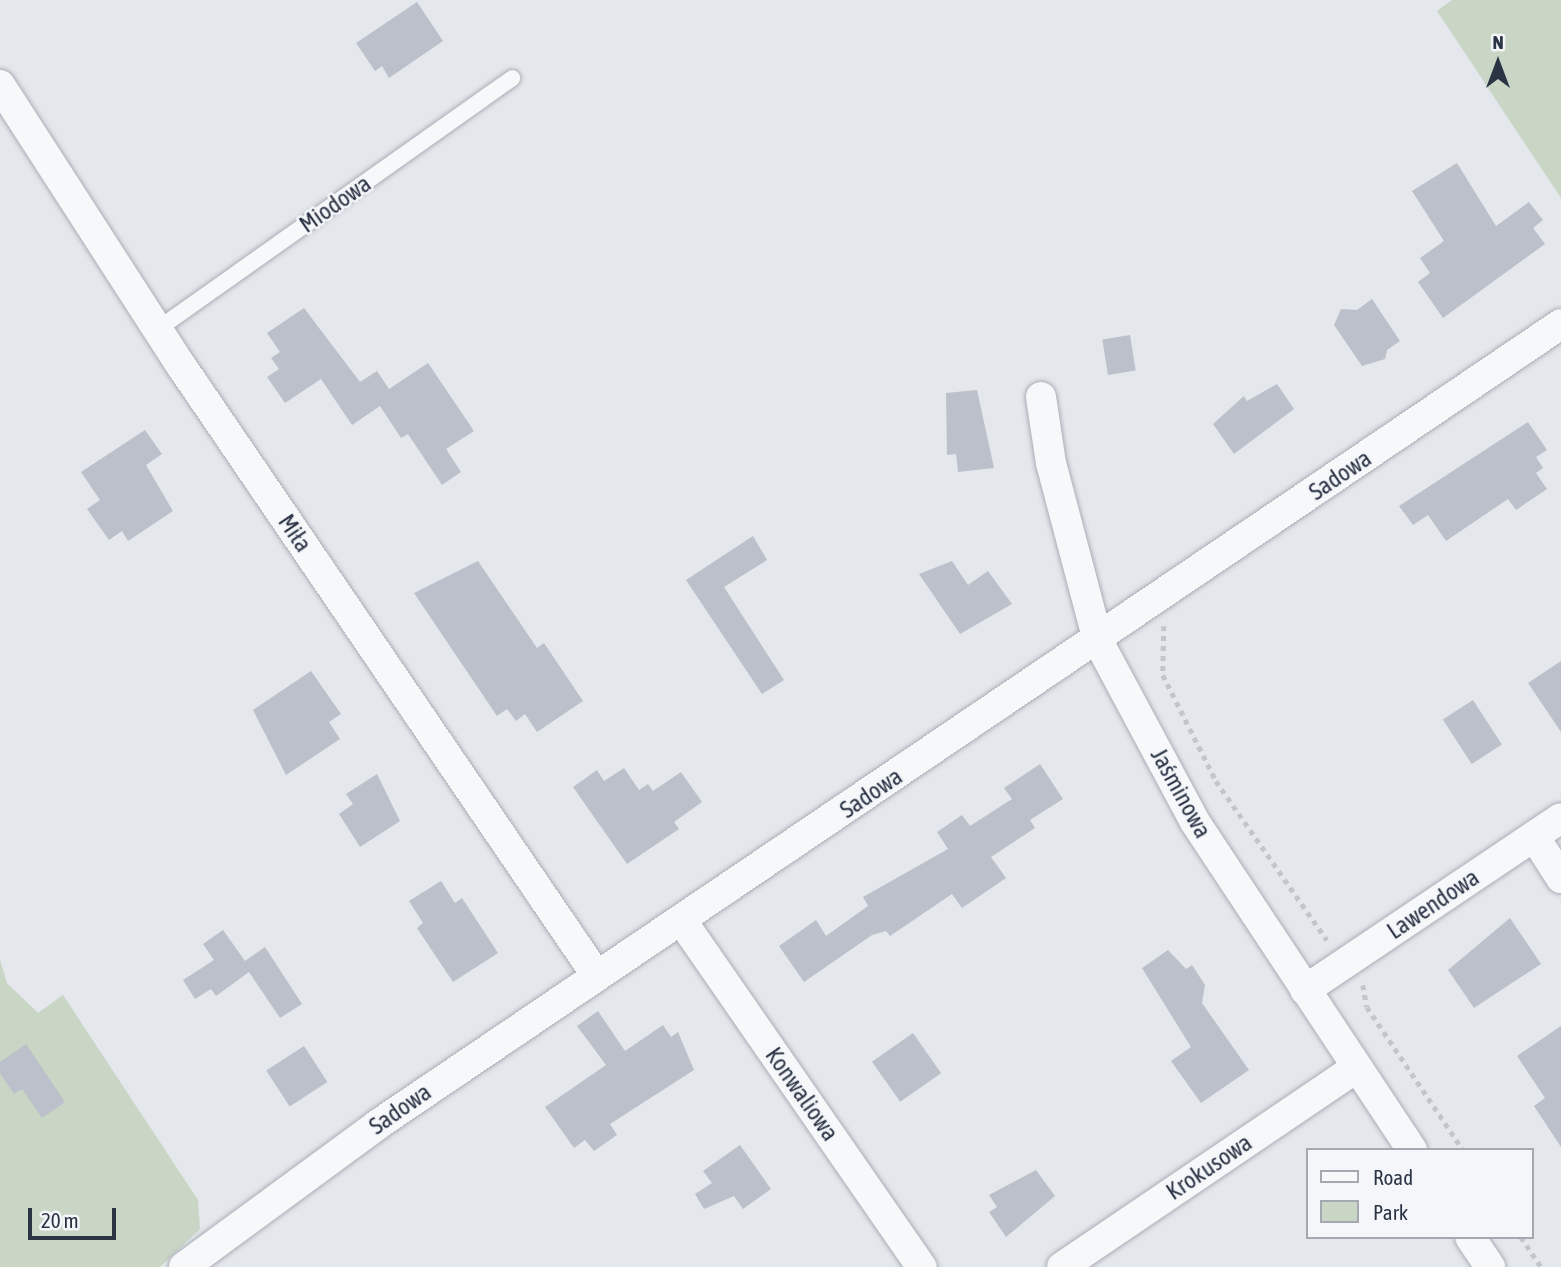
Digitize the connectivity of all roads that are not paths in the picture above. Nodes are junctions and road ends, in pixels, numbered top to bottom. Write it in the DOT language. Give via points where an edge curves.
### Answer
graph roads {
  1 [pos="512,78"];
  2 [pos="0,85"];
  3 [pos="1561,324"];
  4 [pos="158,329"];
  5 [pos="1041,397"];
  6 [pos="1098,641"];
  7 [pos="1561,818"];
  8 [pos="1534,836"];
  9 [pos="1561,878"];
  10 [pos="682,921"];
  11 [pos="597,975"];
  12 [pos="1305,990"];
  13 [pos="1357,1068"];
  14 [pos="1411,1148"];
  15 [pos="1471,1239"];
  16 [pos="184,1267"];
  17 [pos="922,1267"];
  18 [pos="1062,1267"];
  19 [pos="1490,1267"];
  1 -- 4 [label="lane, Miodowa"];
  2 -- 4 [label="street, Miła"];
  3 -- 6 [label="street, Sadowa"];
  4 -- 11 [label="street, Miła"];
  5 -- 6 [label="street, Jaśminowa" via="1051,463"];
  6 -- 10 [label="street, Sadowa"];
  6 -- 12 [label="street, Jaśminowa" via="1195,822"];
  7 -- 8 [label="street, Lawendowa"];
  8 -- 9 [label="street"];
  8 -- 12 [label="street, Lawendowa"];
  10 -- 11 [label="street, Sadowa"];
  10 -- 17 [label="street, Konwaliowa"];
  11 -- 16 [label="street, Sadowa"];
  12 -- 13 [label="street, Jaśminowa"];
  13 -- 14 [label="street, Jaśminowa"];
  13 -- 18 [label="street, Krokusowa"];
  15 -- 19 [label="street"];
}
